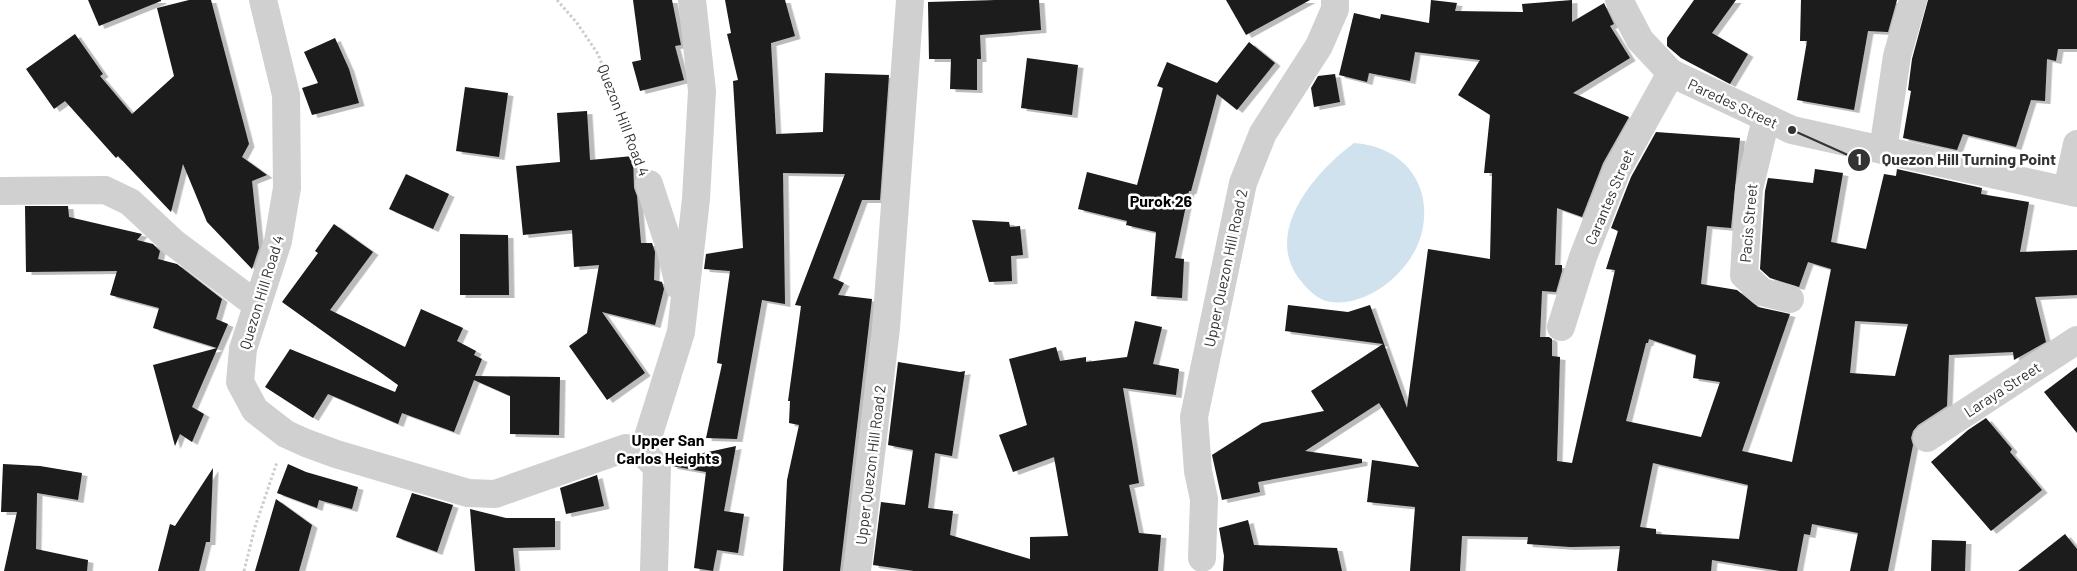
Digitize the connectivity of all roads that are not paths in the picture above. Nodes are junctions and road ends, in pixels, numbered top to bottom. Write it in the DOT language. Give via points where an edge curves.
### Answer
graph roads {
  1 [pos="263,0"];
  2 [pos="692,0"];
  3 [pos="910,0"];
  4 [pos="1335,0"];
  5 [pos="1620,0"];
  6 [pos="1914,0"];
  7 [pos="1670,73"];
  8 [pos="1766,119"];
  9 [pos="2077,144"];
  10 [pos="1883,150"];
  11 [pos="649,184"];
  12 [pos="0,191"];
  13 [pos="2072,192"];
  14 [pos="1790,299"];
  15 [pos="257,306"];
  16 [pos="684,309"];
  17 [pos="1561,327"];
  18 [pos="2077,340"];
  19 [pos="1927,438"];
  20 [pos="643,453"];
  21 [pos="1202,558"];
  22 [pos="654,571"];
  23 [pos="858,571"];
  1 -- 15 [label="street, Quezon Hill Road 4" via="286,95 287,188 278,241"];
  2 -- 16 [label="street, Quezon Hill Road 4" via="702,91 696,199"];
  3 -- 23 [label="street, Upper Quezon Hill Road 2" via="886,328"];
  4 -- 21 [label="street, Upper Quezon Hill Road 2" via="1335,10 1319,46 1263,133 1243,183 1194,417 1198,471 1204,499"];
  5 -- 7 [label="street, Paredes Street" via="1640,40"];
  6 -- 10 [label="street" via="1897,56"];
  7 -- 8 [label="street, Paredes Street"];
  7 -- 17 [label="street, Carantes Street" via="1617,170 1583,257"];
  8 -- 10 [label="street, Paredes Street" via="1792,130"];
  8 -- 14 [label="street, Pacis Street" via="1749,189 1744,275 1762,292"];
  9 -- 13 [label="street"];
  10 -- 13 [label="street, Paredes Street"];
  11 -- 16 [label="street, Quezon Hill Road 4" via="671,251"];
  12 -- 15 [label="street" via="105,190 130,202 174,243"];
  15 -- 20 [label="street, Quezon Hill Road 4" via="243,349 240,382 255,410 286,434 336,454 468,493 495,494 626,448"];
  16 -- 20 [label="street, Quezon Hill Road 4" via="681,332"];
  18 -- 19 [label="street, Laraya Street"];
  20 -- 22 [label="street" via="657,467"];
}
